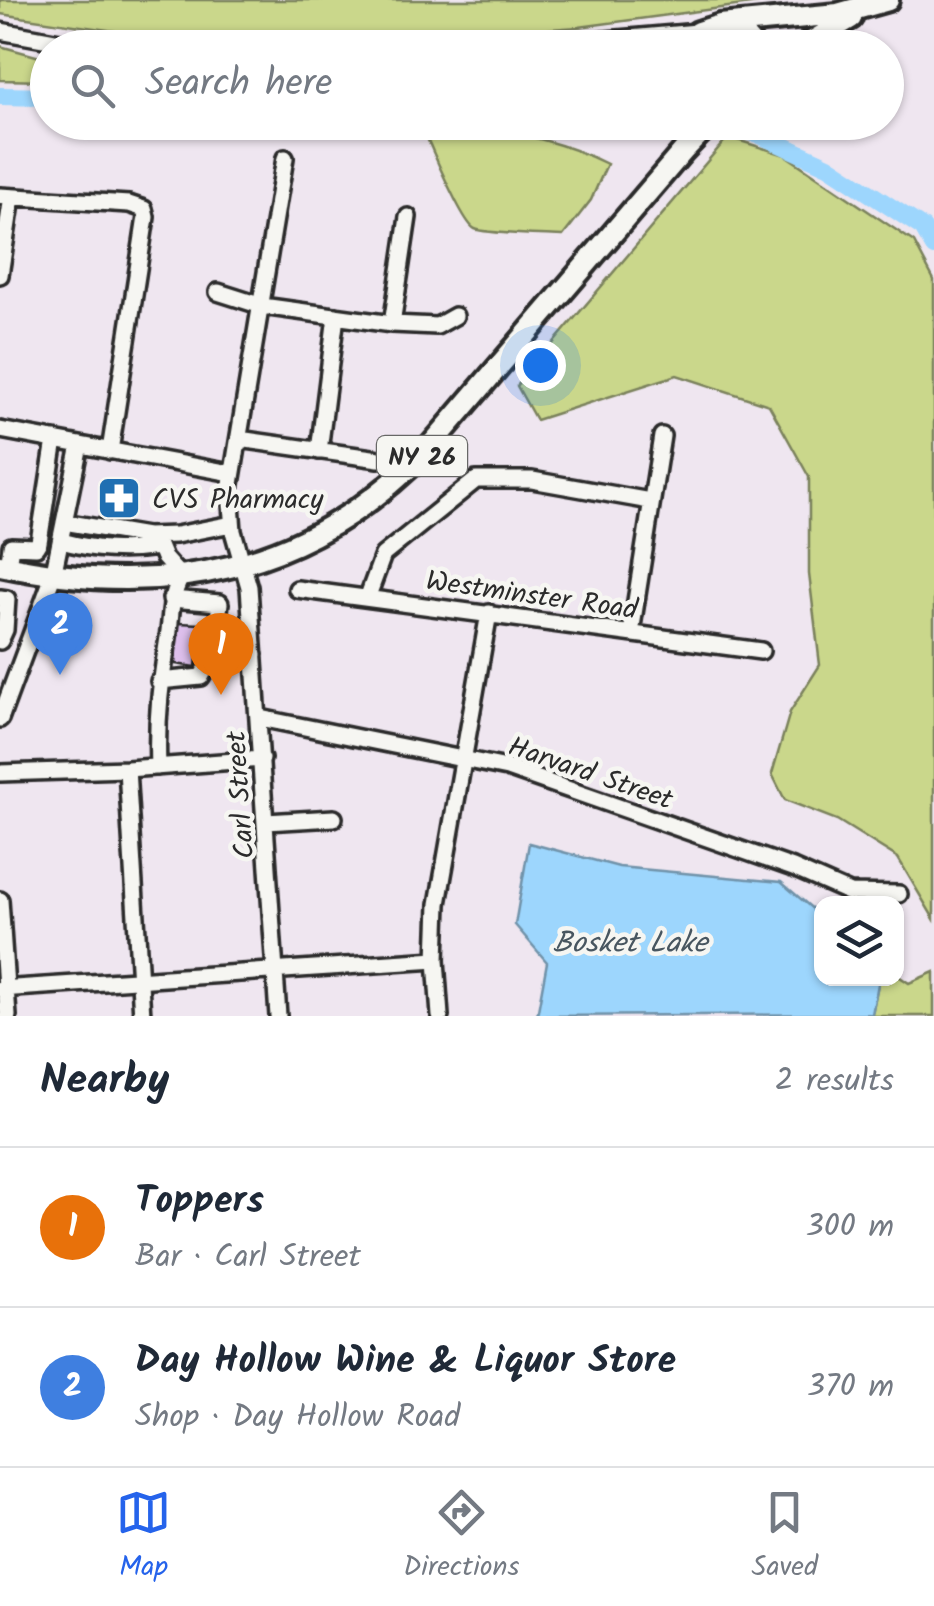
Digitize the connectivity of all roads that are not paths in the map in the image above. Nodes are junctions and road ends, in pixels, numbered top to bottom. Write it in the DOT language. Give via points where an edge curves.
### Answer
graph roads {
  1 [pos="888,0"];
  2 [pos="720,24"];
  3 [pos="704,30"];
  4 [pos="737,30"];
  5 [pos="828,30"];
  6 [pos="0,31"];
  7 [pos="30,37"];
  8 [pos="694,140"];
  9 [pos="285,158"];
  10 [pos="6,196"];
  11 [pos="408,217"];
  12 [pos="0,275"];
  13 [pos="218,292"];
  14 [pos="262,306"];
  15 [pos="336,316"];
  16 [pos="454,316"];
  17 [pos="392,324"];
  18 [pos="0,430"];
  19 [pos="662,436"];
  20 [pos="239,439"];
  21 [pos="55,440"];
  22 [pos="80,445"];
  23 [pos="320,450"];
  24 [pos="110,451"];
  25 [pos="379,459"];
  26 [pos="231,473"];
  27 [pos="650,501"];
  28 [pos="64,522"];
  29 [pos="232,524"];
  30 [pos="60,541"];
  31 [pos="157,542"];
  32 [pos="5,555"];
  33 [pos="243,564"];
  34 [pos="54,576"];
  35 [pos="182,577"];
  36 [pos="297,589"];
  37 [pos="368,596"];
  38 [pos="0,598"];
  39 [pos="171,599"];
  40 [pos="490,613"];
  41 [pos="632,634"];
  42 [pos="0,641"];
  43 [pos="761,651"];
  44 [pos="254,655"];
  45 [pos="213,658"];
  46 [pos="7,681"];
  47 [pos="160,681"];
  48 [pos="260,718"];
  49 [pos="0,720"];
  50 [pos="465,758"];
  51 [pos="262,759"];
  52 [pos="158,767"];
  53 [pos="127,769"];
  54 [pos="0,773"];
  55 [pos="334,818"];
  56 [pos="266,822"];
  57 [pos="899,894"];
  58 [pos="0,900"];
  59 [pos="436,960"];
  60 [pos="275,970"];
  61 [pos="139,978"];
  62 [pos="3,989"];
  63 [pos="8,1016"];
  64 [pos="142,1016"];
  65 [pos="278,1016"];
  66 [pos="440,1016"];
  1 -- 2 [label="main road" via="838,14"];
  1 -- 5 [label="main road"];
  2 -- 3 [label="main road"];
  2 -- 4 [label="main road"];
  6 -- 7 [label="street"];
  8 -- 33 [label="main road, NY 26" via="412,466 346,518"];
  9 -- 14 [label="street, Carl Street"];
  10 -- 12 [label="street"];
  10 -- 24 [label="street" via="140,206 146,217"];
  11 -- 17 [label="street"];
  13 -- 14 [label="street"];
  14 -- 15 [label="street"];
  14 -- 20 [label="street, Carl Street"];
  15 -- 17 [label="street"];
  15 -- 23 [label="street"];
  16 -- 17 [label="street" via="437,326"];
  18 -- 21 [label="street"];
  19 -- 27 [label="street"];
  20 -- 23 [label="street"];
  20 -- 26 [label="street, Carl Street"];
  21 -- 22 [label="street"];
  21 -- 32 [label="street" via="39,542"];
  22 -- 24 [label="street"];
  22 -- 28 [label="street"];
  23 -- 25 [label="street"];
  24 -- 26 [label="street"];
  26 -- 29 [label="street, Carl Street"];
  27 -- 37 [label="street" via="532,480 476,480 383,555"];
  27 -- 41 [label="street"];
  28 -- 30 [label="street"];
  28 -- 31 [label="street"];
  29 -- 31 [label="street"];
  29 -- 33 [label="street, Carl Street"];
  30 -- 31 [label="street" via="128,551"];
  30 -- 34 [label="street"];
  31 -- 35 [label="street"];
  32 -- 34 [label="main road, NY 26"];
  33 -- 35 [label="main road, NY 26"];
  33 -- 44 [label="street, Carl Street"];
  34 -- 35 [label="main road, NY 26"];
  34 -- 46 [label="street"];
  35 -- 39 [label="street"];
  36 -- 37 [label="street, Westminster Road"];
  37 -- 40 [label="street, Westminster Road"];
  38 -- 42 [label="street" via="7,599"];
  39 -- 45 [label="street" via="220,604"];
  39 -- 47 [label="street"];
  40 -- 41 [label="street, Westminster Road"];
  40 -- 50 [label="street"];
  41 -- 43 [label="street, Westminster Road"];
  44 -- 45 [label="street"];
  44 -- 48 [label="street, Carl Street"];
  45 -- 47 [label="street" via="201,677"];
  46 -- 49 [label="street"];
  47 -- 52 [label="street"];
  48 -- 50 [label="street, Harvard Street"];
  48 -- 51 [label="street, Carl Street"];
  50 -- 57 [label="street, Harvard Street" via="850,893"];
  50 -- 59 [label="street" via="438,904"];
  51 -- 52 [label="street"];
  51 -- 56 [label="street, Carl Street"];
  52 -- 53 [label="street"];
  53 -- 54 [label="street"];
  53 -- 61 [label="street"];
  55 -- 56 [label="street"];
  56 -- 60 [label="street, Carl Street"];
  58 -- 62 [label="street"];
  59 -- 60 [label="street"];
  59 -- 66 [label="street"];
  60 -- 61 [label="street"];
  60 -- 65 [label="street, Carl Street"];
  61 -- 62 [label="street"];
  61 -- 64 [label="street"];
  62 -- 63 [label="street"];
}
